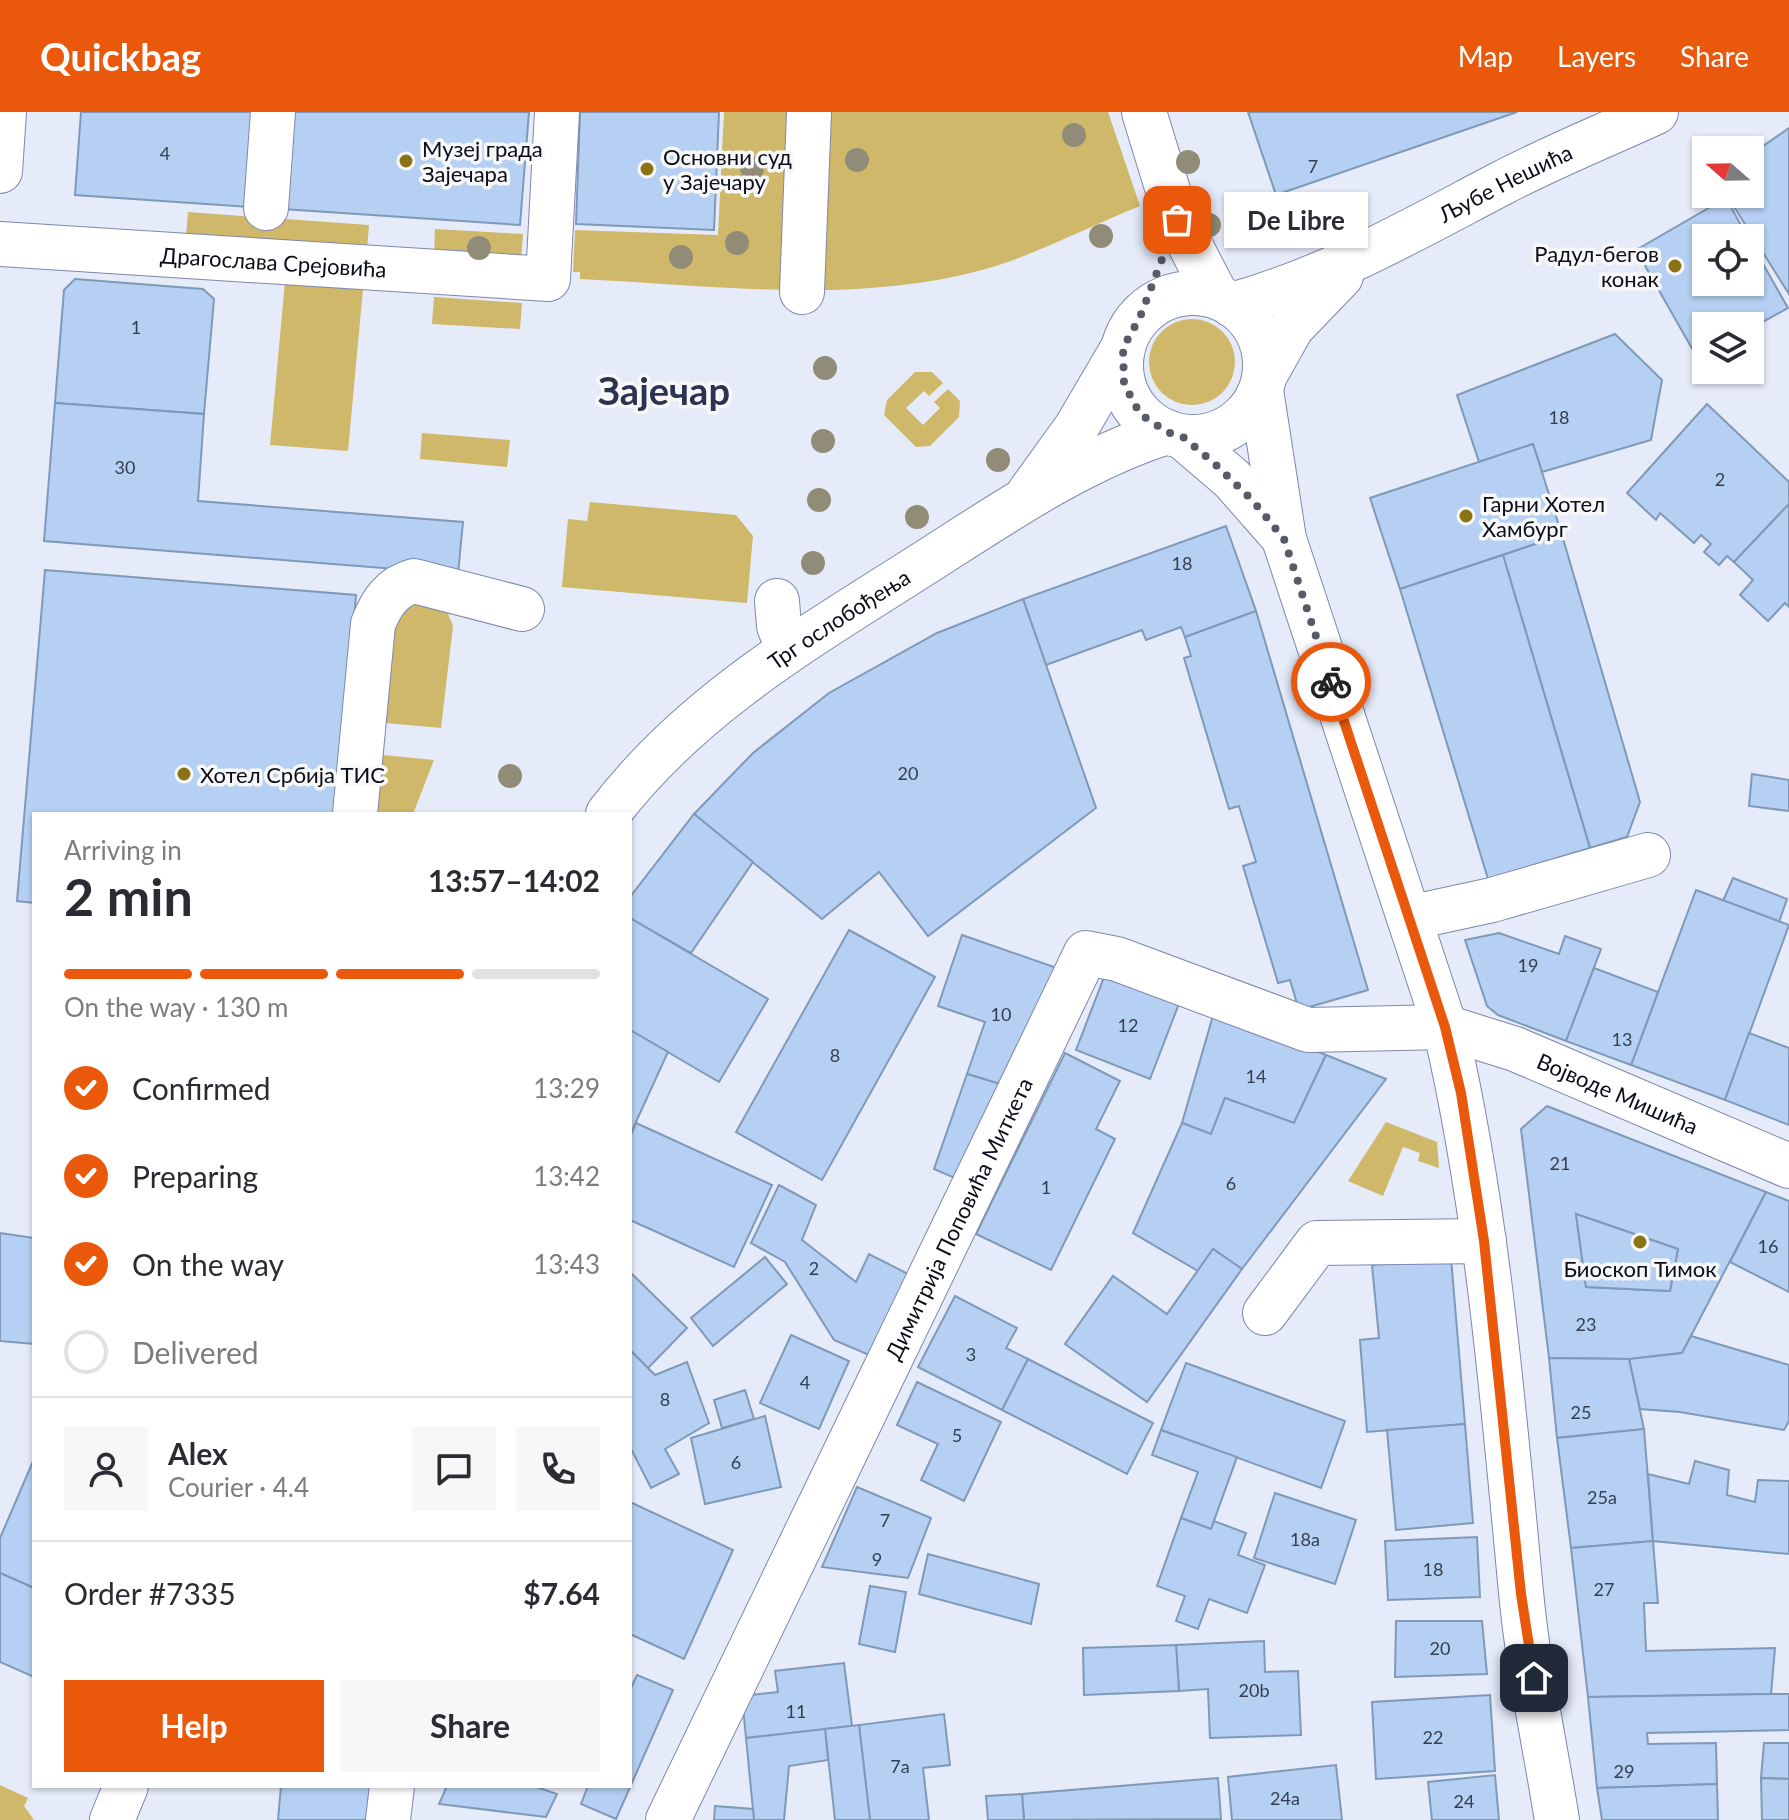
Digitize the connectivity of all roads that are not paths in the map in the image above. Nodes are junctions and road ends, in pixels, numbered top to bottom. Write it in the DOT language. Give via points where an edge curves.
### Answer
graph roads {
  1 [pos="4,112"];
  2 [pos="273,112"];
  3 [pos="557,112"];
  4 [pos="809,112"];
  5 [pos="1144,112"];
  6 [pos="1656,112"];
  7 [pos="0,171"];
  8 [pos="266,208"];
  9 [pos="1177,220"];
  10 [pos="0,244"];
  11 [pos="1357,260"];
  12 [pos="802,292"];
  13 [pos="1225,301"];
  14 [pos="1132,332"];
  15 [pos="1263,382"];
  16 [pos="1175,434"];
  17 [pos="1026,498"];
  18 [pos="1284,539"];
  19 [pos="777,601"];
  20 [pos="522,609"];
  21 [pos="788,649"];
  22 [pos="355,812"];
  23 [pos="610,812"];
  24 [pos="1648,855"];
  25 [pos="1409,918"];
  26 [pos="1445,1027"];
  27 [pos="1789,1166"];
  28 [pos="1484,1241"];
  29 [pos="1265,1313"];
  30 [pos="125,1788"];
  31 [pos="392,1788"];
  32 [pos="112,1820"];
  33 [pos="388,1820"];
  34 [pos="668,1820"];
  35 [pos="1557,1820"];
  1 -- 7 [label="street"];
  2 -- 8 [label="street"];
  3 -- 10 [label="street, Драгослава Срејовића" via="548,279"];
  4 -- 12 [label="street"];
  5 -- 9 [label="street"];
  6 -- 11 [label="street, Љубе Нешића" via="1503,182"];
  9 -- 13 [label="street"];
  9 -- 14 [label="street, Трг ослобођења"];
  11 -- 13 [label="street, Љубе Нешића" via="1285,290"];
  11 -- 15 [label="street, Љубе Нешића" via="1307,307"];
  13 -- 14 [label="street" via="1201,293 1168,297"];
  13 -- 15 [label="street" via="1255,329 1263,351"];
  14 -- 16 [label="street" via="1121,366 1131,401 1140,414"];
  14 -- 17 [label="street, Трг ослобођења" via="1076,428"];
  15 -- 16 [label="street" via="1243,417 1230,427 1216,434"];
  15 -- 18 [label="street"];
  16 -- 17 [label="street, Трг ослобођења" via="1133,443"];
  16 -- 18 [label="street" via="1232,479"];
  17 -- 21 [label="street, Трг ослобођења"];
  18 -- 25 [label="street"];
  19 -- 21 [label="street"];
  20 -- 22 [label="street" via="414,581 383,602 373,624"];
  21 -- 23 [label="street, Трг ослобођења" via="660,751"];
  24 -- 25 [label="street"];
  25 -- 26 [label="street"];
  26 -- 27 [label="street, Војводе Мишића" via="1515,1049"];
  26 -- 28 [label="street"];
  26 -- 34 [label="street, Димитрија Поповића Миткета" via="1308,1030 1117,959 1086,953"];
  28 -- 29 [label="street" via="1317,1243"];
  28 -- 35 [label="street" via="1521,1594"];
  30 -- 32 [label="street"];
  31 -- 33 [label="street"];
}
